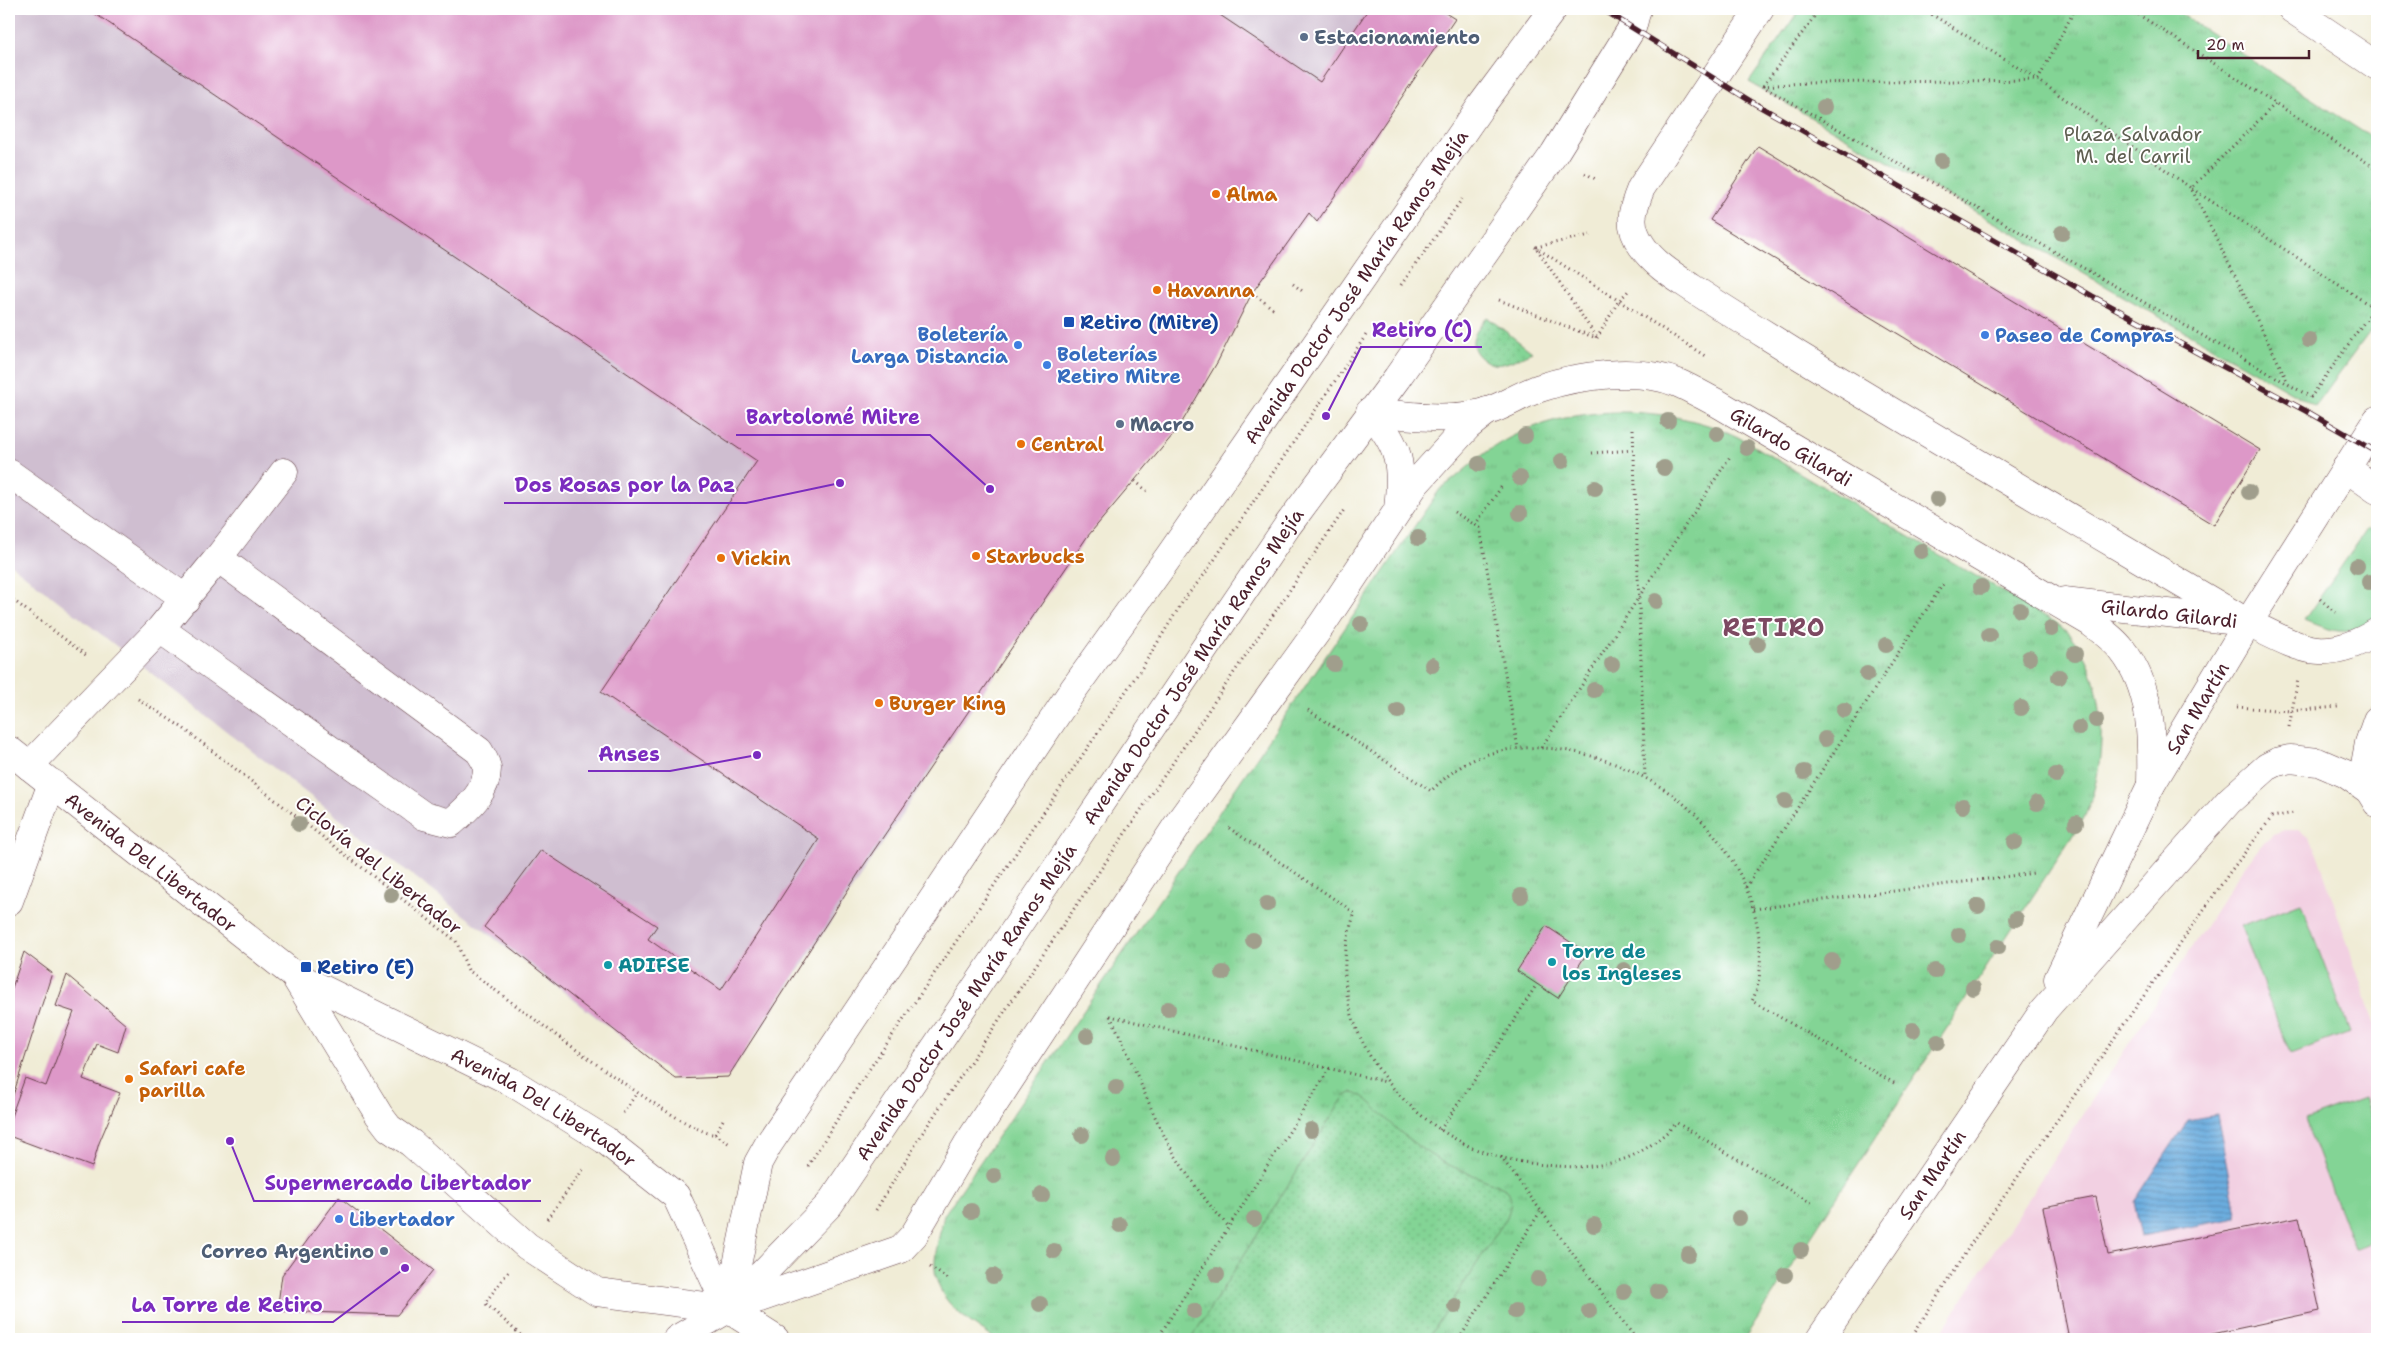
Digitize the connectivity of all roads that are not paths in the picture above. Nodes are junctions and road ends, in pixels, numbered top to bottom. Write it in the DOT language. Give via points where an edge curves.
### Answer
graph roads {
  1 [pos="1553,9"];
  2 [pos="1637,9"];
  3 [pos="1760,9"];
  4 [pos="2292,9"];
  5 [pos="2377,66"];
  6 [pos="1487,411"];
  7 [pos="1370,412"];
  8 [pos="2377,420"];
  9 [pos="2346,468"];
  10 [pos="284,472"];
  11 [pos="9,473"];
  12 [pos="2377,490"];
  13 [pos="1398,512"];
  14 [pos="218,558"];
  15 [pos="186,599"];
  16 [pos="2052,600"];
  17 [pos="2248,623"];
  18 [pos="160,629"];
  19 [pos="2377,632"];
  20 [pos="2377,720"];
  21 [pos="19,758"];
  22 [pos="52,784"];
  23 [pos="2151,785"];
  24 [pos="2373,797"];
  25 [pos="9,901"];
  26 [pos="294,974"];
  27 [pos="2044,1010"];
  28 [pos="728,1309"];
  29 [pos="677,1339"];
  30 [pos="774,1339"];
  31 [pos="1820,1339"];
  1 -- 28 [label="main road, Avenida Doctor José María Ramos Mejía" via="1481,106 1073,690 768,1144 758,1163"];
  2 -- 7 [label="main road, Avenida Doctor José María Ramos Mejía" via="1632,28 1554,154"];
  3 -- 17 [label="main road, Gilardo Gilardi" via="1641,188 1631,218 1634,234 1643,248 1667,271 1717,304 1953,449"];
  4 -- 5 [label="main road"];
  6 -- 7 [label="main road" via="1448,417"];
  6 -- 13 [label="main road" via="1468,426 1427,470"];
  6 -- 16 [label="main road, Gilardo Gilardi" via="1570,378 1642,376 1678,383"];
  7 -- 13 [label="main road" via="1392,438 1396,450 1400,477"];
  7 -- 28 [label="main road, Avenida Doctor José María Ramos Mejía" via="1278,540 829,1205"];
  8 -- 9 [label="main road, San Martín"];
  9 -- 12 [label="main road"];
  9 -- 17 [label="main road, San Martín"];
  10 -- 14 [label="main road"];
  11 -- 15 [label="main road"];
  13 -- 28 [label="main road" via="1323,623 1180,821 967,1145 914,1234 901,1249"];
  14 -- 15 [label="main road"];
  14 -- 18 [label="main road" via="479,751 487,767 483,788 468,808 451,822 424,816"];
  15 -- 18 [label="main road"];
  16 -- 17 [label="main road, Gilardo Gilardi"];
  16 -- 23 [label="main road" via="2106,634 2122,649 2132,665 2141,683 2150,718"];
  17 -- 19 [label="main road" via="2288,642 2321,651 2348,647"];
  17 -- 23 [label="main road, San Martín"];
  18 -- 21 [label="main road" via="113,678"];
  20 -- 24 [label="main road, San Martín" via="2364,770"];
  21 -- 22 [label="main road, Avenida Del Libertador"];
  22 -- 25 [label="main road"];
  22 -- 26 [label="main road, Avenida Del Libertador"];
  23 -- 27 [label="main road, San Martín"];
  24 -- 27 [label="main road, San Martín" via="2346,774 2305,759 2290,759 2267,767 2229,801"];
  26 -- 28 [label="main road, Avenida Del Libertador" via="510,1081 605,1140 676,1196"];
  26 -- 28 [label="main road, Avenida Del Libertador" via="389,1128 528,1246 597,1292"];
  27 -- 31 [label="main road, San Martín"];
  28 -- 29 [label="main road"];
  28 -- 30 [label="main road, Avenida Del Libertador"];
}
